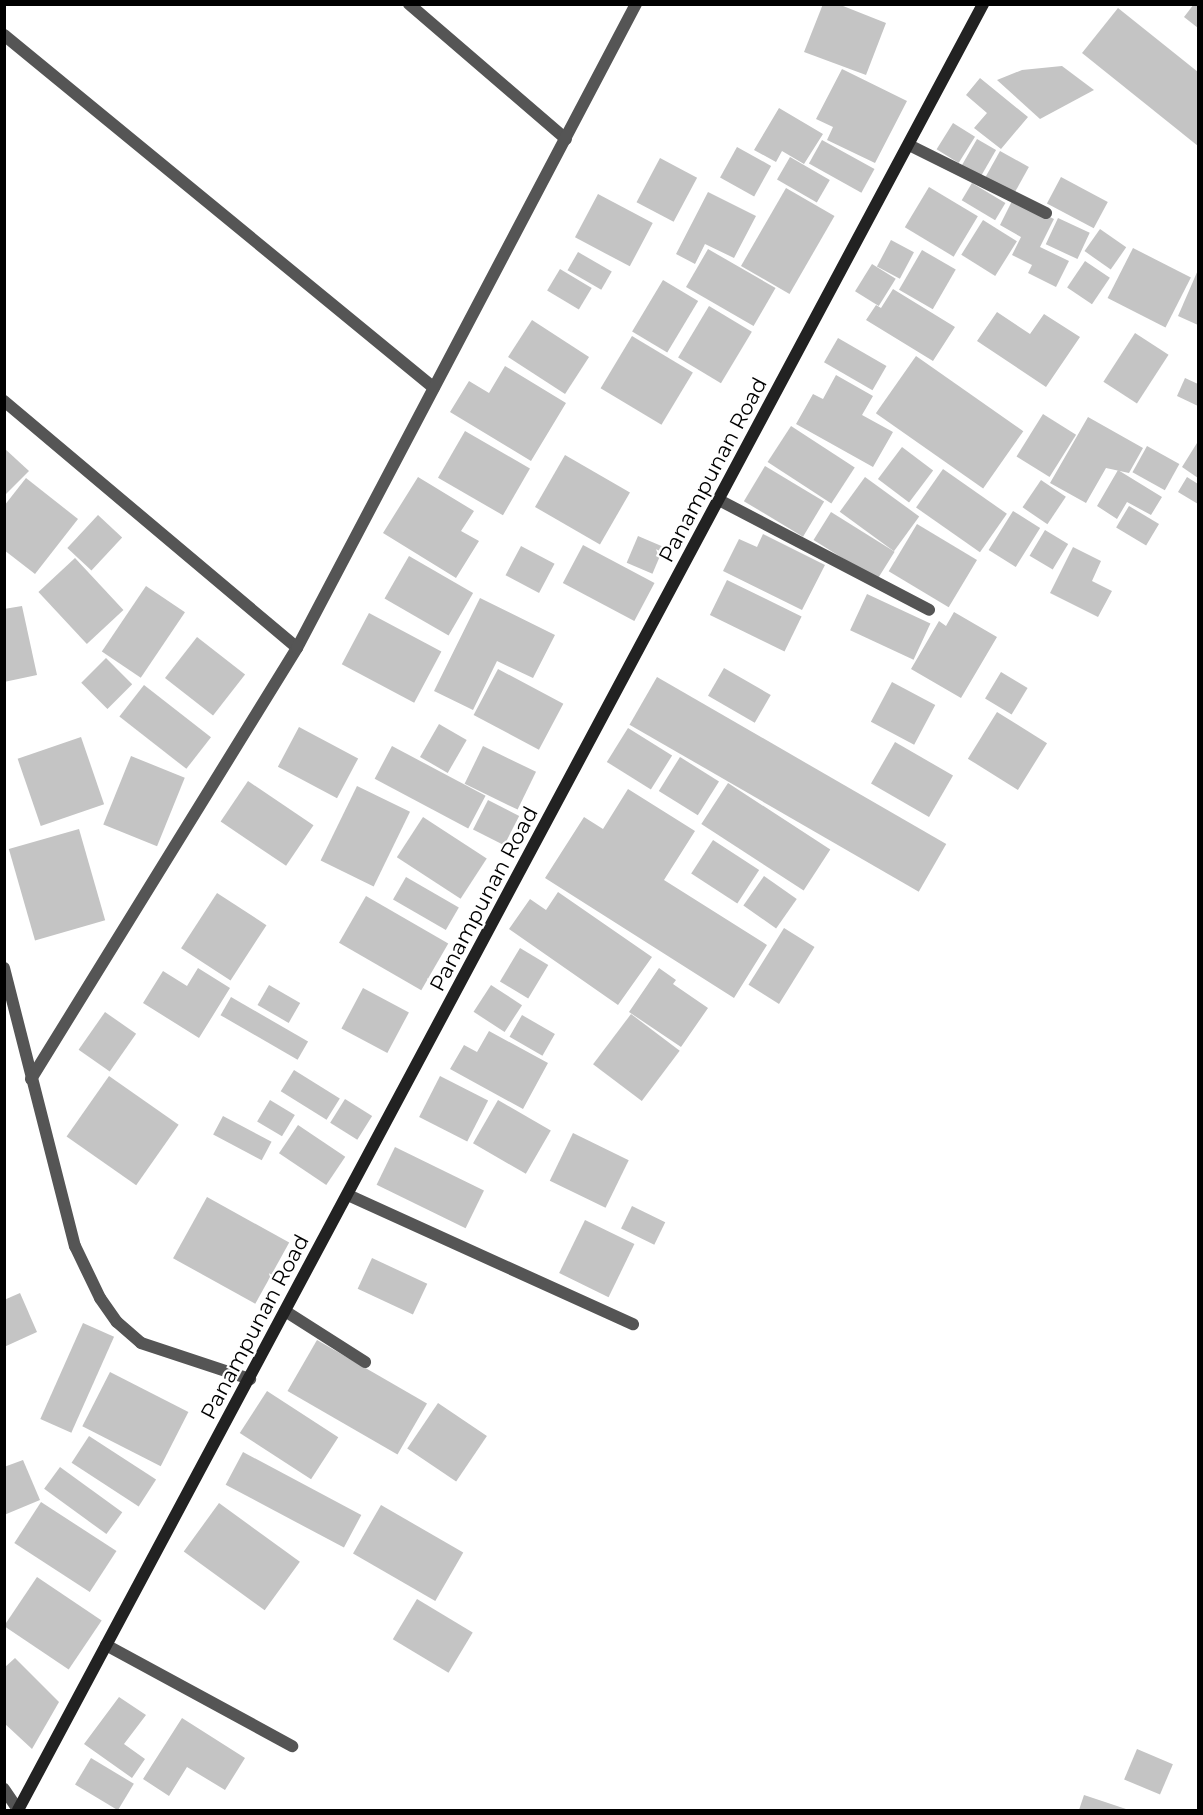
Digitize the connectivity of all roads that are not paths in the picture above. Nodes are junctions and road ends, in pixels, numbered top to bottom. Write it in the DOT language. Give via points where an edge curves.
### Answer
graph roads {
  1 [pos="409,4"];
  2 [pos="636,4"];
  3 [pos="983,4"];
  4 [pos="4,35"];
  5 [pos="566,138"];
  6 [pos="909,145"];
  7 [pos="1046,213"];
  8 [pos="434,388"];
  9 [pos="4,401"];
  10 [pos="719,500"];
  11 [pos="929,610"];
  12 [pos="297,648"];
  13 [pos="4,968"];
  14 [pos="32,1079"];
  15 [pos="348,1195"];
  16 [pos="285,1311"];
  17 [pos="633,1324"];
  18 [pos="365,1362"];
  19 [pos="250,1379"];
  20 [pos="106,1645"];
  21 [pos="292,1746"];
  22 [pos="4,1789"];
  23 [pos="18,1810"];
  1 -- 5 [label="street"];
  2 -- 5 [label="street"];
  3 -- 6 [label="street, Panampunan Road"];
  4 -- 8 [label="street"];
  5 -- 8 [label="street"];
  6 -- 7 [label="street"];
  6 -- 10 [label="street, Panampunan Road"];
  8 -- 12 [label="street"];
  9 -- 12 [label="street"];
  10 -- 11 [label="street"];
  10 -- 15 [label="street, Panampunan Road"];
  12 -- 14 [label="street"];
  13 -- 14 [label="street"];
  14 -- 19 [label="street" via="75,1246 85,1272 117,1322 141,1343"];
  15 -- 16 [label="street, Panampunan Road"];
  15 -- 17 [label="street"];
  16 -- 18 [label="street"];
  16 -- 19 [label="street, Panampunan Road"];
  19 -- 20 [label="street, Panampunan Road"];
  20 -- 21 [label="street"];
  20 -- 23 [label="street, Panampunan Road"];
  22 -- 23 [label="street"];
}
